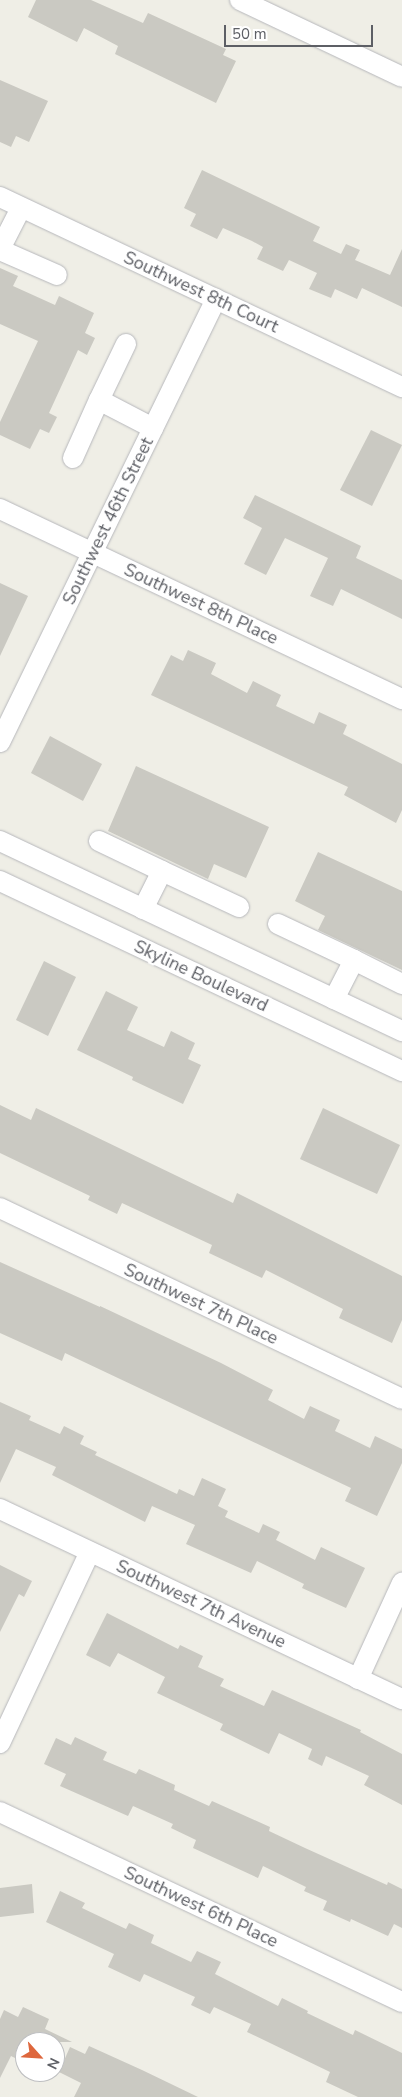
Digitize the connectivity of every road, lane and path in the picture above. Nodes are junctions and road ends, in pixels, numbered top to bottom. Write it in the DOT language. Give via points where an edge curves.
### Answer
graph roads {
  1 [pos="240,0"];
  2 [pos="402,77"];
  3 [pos="0,198"];
  4 [pos="22,208"];
  5 [pos="0,249"];
  6 [pos="57,275"];
  7 [pos="216,299"];
  8 [pos="126,344"];
  9 [pos="402,387"];
  10 [pos="99,400"];
  11 [pos="153,428"];
  12 [pos="73,458"];
  13 [pos="0,509"];
  14 [pos="92,553"];
  15 [pos="402,699"];
  16 [pos="0,742"];
  17 [pos="0,841"];
  18 [pos="99,841"];
  19 [pos="162,871"];
  20 [pos="0,881"];
  21 [pos="239,907"];
  22 [pos="143,909"];
  23 [pos="278,924"];
  24 [pos="354,960"];
  25 [pos="402,984"];
  26 [pos="334,999"];
  27 [pos="402,1031"];
  28 [pos="402,1071"];
  29 [pos="0,1208"];
  30 [pos="402,1399"];
  31 [pos="0,1509"];
  32 [pos="90,1552"];
  33 [pos="402,1583"];
  34 [pos="358,1678"];
  35 [pos="402,1700"];
  36 [pos="0,1742"];
  37 [pos="0,1812"];
  38 [pos="402,2002"];
  1 -- 2 [label="street"];
  3 -- 4 [label="street, Southwest 8th Court"];
  4 -- 5 [label="street"];
  4 -- 7 [label="street, Southwest 8th Court"];
  5 -- 6 [label="street"];
  7 -- 9 [label="street, Southwest 8th Court"];
  7 -- 11 [label="street, Southwest 46th Street"];
  8 -- 10 [label="street"];
  10 -- 11 [label="street"];
  10 -- 12 [label="street"];
  11 -- 14 [label="street, Southwest 46th Street"];
  13 -- 14 [label="street, Southwest 8th Place"];
  14 -- 15 [label="street, Southwest 8th Place"];
  14 -- 16 [label="street, Southwest 46th Street"];
  17 -- 22 [label="street, Skyline Boulevard"];
  18 -- 19 [label="street"];
  19 -- 21 [label="street"];
  19 -- 22 [label="street"];
  20 -- 28 [label="street, Skyline Boulevard"];
  22 -- 26 [label="street, Skyline Boulevard"];
  23 -- 24 [label="street"];
  24 -- 25 [label="street"];
  24 -- 26 [label="street"];
  26 -- 27 [label="street, Skyline Boulevard"];
  29 -- 30 [label="street, Southwest 7th Place"];
  31 -- 32 [label="street, Southwest 7th Avenue"];
  32 -- 34 [label="street, Southwest 7th Avenue"];
  32 -- 36 [label="street"];
  33 -- 34 [label="street"];
  34 -- 35 [label="street, Southwest 7th Avenue"];
  37 -- 38 [label="street, Southwest 6th Place"];
}
